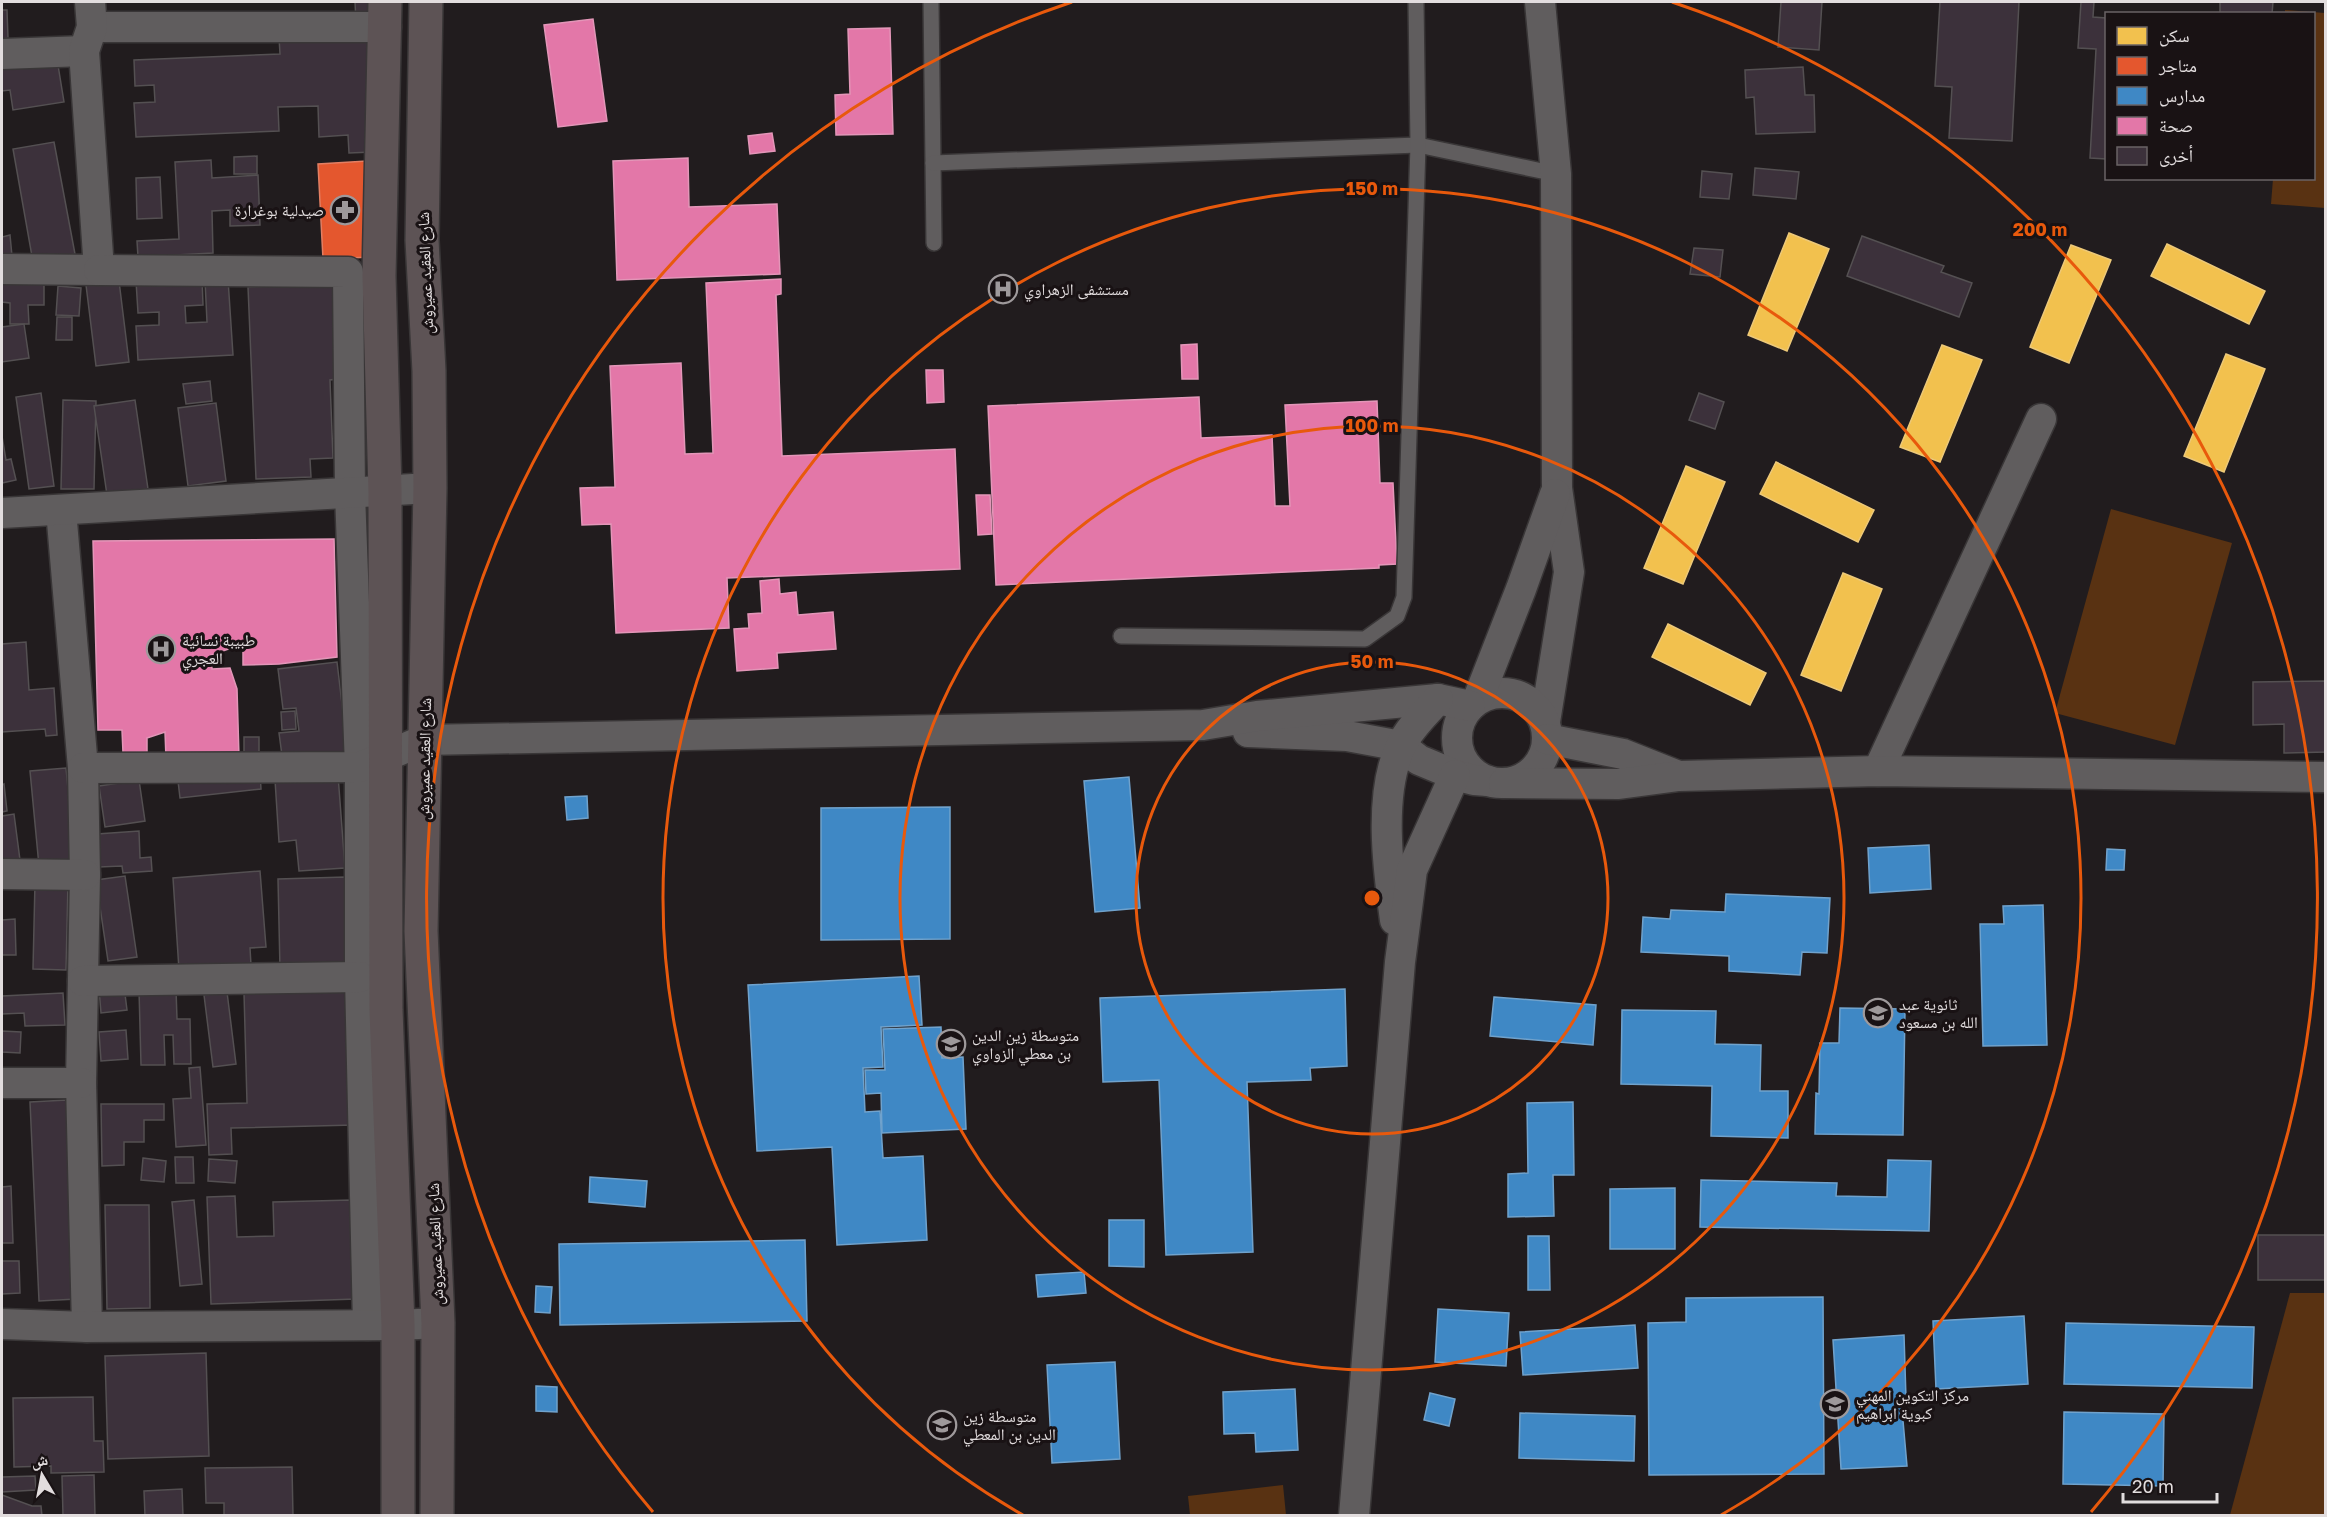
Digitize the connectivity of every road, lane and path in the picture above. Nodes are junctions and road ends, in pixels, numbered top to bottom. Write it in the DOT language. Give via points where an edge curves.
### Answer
graph roads {
  1 [pos="426,2"];
  2 [pos="932,2"];
  3 [pos="1416,2"];
  4 [pos="1540,2"];
  5 [pos="385,14"];
  6 [pos="89,26"];
  7 [pos="2,54"];
  8 [pos="1418,145"];
  9 [pos="933,163"];
  10 [pos="1556,174"];
  11 [pos="934,243"];
  12 [pos="2,269"];
  13 [pos="99,270"];
  14 [pos="363,274"];
  15 [pos="2041,418"];
  16 [pos="430,488"];
  17 [pos="1557,488"];
  18 [pos="385,491"];
  19 [pos="350,493"];
  20 [pos="61,510"];
  21 [pos="2,513"];
  22 [pos="1121,636"];
  23 [pos="1438,699"];
  24 [pos="1474,702"];
  25 [pos="1203,725"];
  26 [pos="1546,731"];
  27 [pos="424,740"];
  28 [pos="1401,746"];
  29 [pos="372,762"];
  30 [pos="83,768"];
  31 [pos="1878,771"];
  32 [pos="1455,775"];
  33 [pos="1679,776"];
  34 [pos="2325,777"];
  35 [pos="1496,782"];
  36 [pos="2,874"];
  37 [pos="85,875"];
  38 [pos="1401,962"];
  39 [pos="360,977"];
  40 [pos="83,981"];
  41 [pos="2,1083"];
  42 [pos="81,1083"];
  43 [pos="438,1323"];
  44 [pos="2,1324"];
  45 [pos="383,1325"];
  46 [pos="87,1327"];
  47 [pos="398,1515"];
  48 [pos="437,1515"];
  49 [pos="1354,1515"];
  1 -- 16 [label="main road, شارع العقيد عميروش" via="422,240"];
  2 -- 9 [label="lane"];
  3 -- 8 [label="lane"];
  4 -- 10 [label="street"];
  5 -- 6 [label="street"];
  5 -- 14 [label="main road"];
  6 -- 7 [label="street"];
  6 -- 13 [label="street"];
  8 -- 9 [label="lane"];
  8 -- 10 [label="lane"];
  8 -- 22 [label="lane" via="1404,597 1397,616 1365,639"];
  9 -- 11 [label="lane"];
  10 -- 17 [label="street"];
  12 -- 13 [label="street"];
  13 -- 14 [label="street"];
  14 -- 18 [label="main road"];
  14 -- 19 [label="street"];
  15 -- 31 [label="street"];
  16 -- 18 [label="street"];
  16 -- 27 [label="main road, شارع العقيد عميروش"];
  17 -- 24 [label="street"];
  17 -- 26 [label="street" via="1569,572"];
  18 -- 19 [label="street"];
  18 -- 29 [label="main road"];
  19 -- 20 [label="street"];
  19 -- 29 [label="street"];
  20 -- 21 [label="street"];
  20 -- 30 [label="street"];
  23 -- 24 [label="street"];
  23 -- 25 [label="street" via="1257,716"];
  23 -- 28 [label="street"];
  24 -- 26 [label="street" via="1503,692 1516,695 1538,710"];
  24 -- 35 [label="street" via="1458,726 1457,749 1474,774"];
  25 -- 27 [label="street"];
  25 -- 28 [label="street" via="1260,734 1347,736"];
  26 -- 33 [label="street"];
  26 -- 35 [label="street" via="1545,753 1539,764 1523,777"];
  27 -- 29 [label="street"];
  27 -- 43 [label="main road, شارع العقيد عميروش" via="422,931"];
  28 -- 32 [label="street" via="1419,760"];
  28 -- 38 [label="street" via="1392,774 1387,859"];
  29 -- 30 [label="street"];
  29 -- 39 [label="street"];
  29 -- 45 [label="main road" via="386,1010"];
  30 -- 37 [label="street"];
  31 -- 33 [label="street"];
  31 -- 34 [label="street"];
  32 -- 35 [label="street"];
  32 -- 38 [label="street" via="1412,870"];
  33 -- 35 [label="street" via="1619,784"];
  36 -- 37 [label="street"];
  37 -- 40 [label="street"];
  38 -- 49 [label="street"];
  39 -- 40 [label="street"];
  39 -- 45 [label="street"];
  40 -- 42 [label="street"];
  41 -- 42 [label="street"];
  42 -- 46 [label="street"];
  43 -- 45 [label="street"];
  43 -- 48 [label="main road, شارع العقيد عميروش"];
  44 -- 46 [label="street"];
  45 -- 46 [label="street"];
  45 -- 47 [label="main road"];
}
